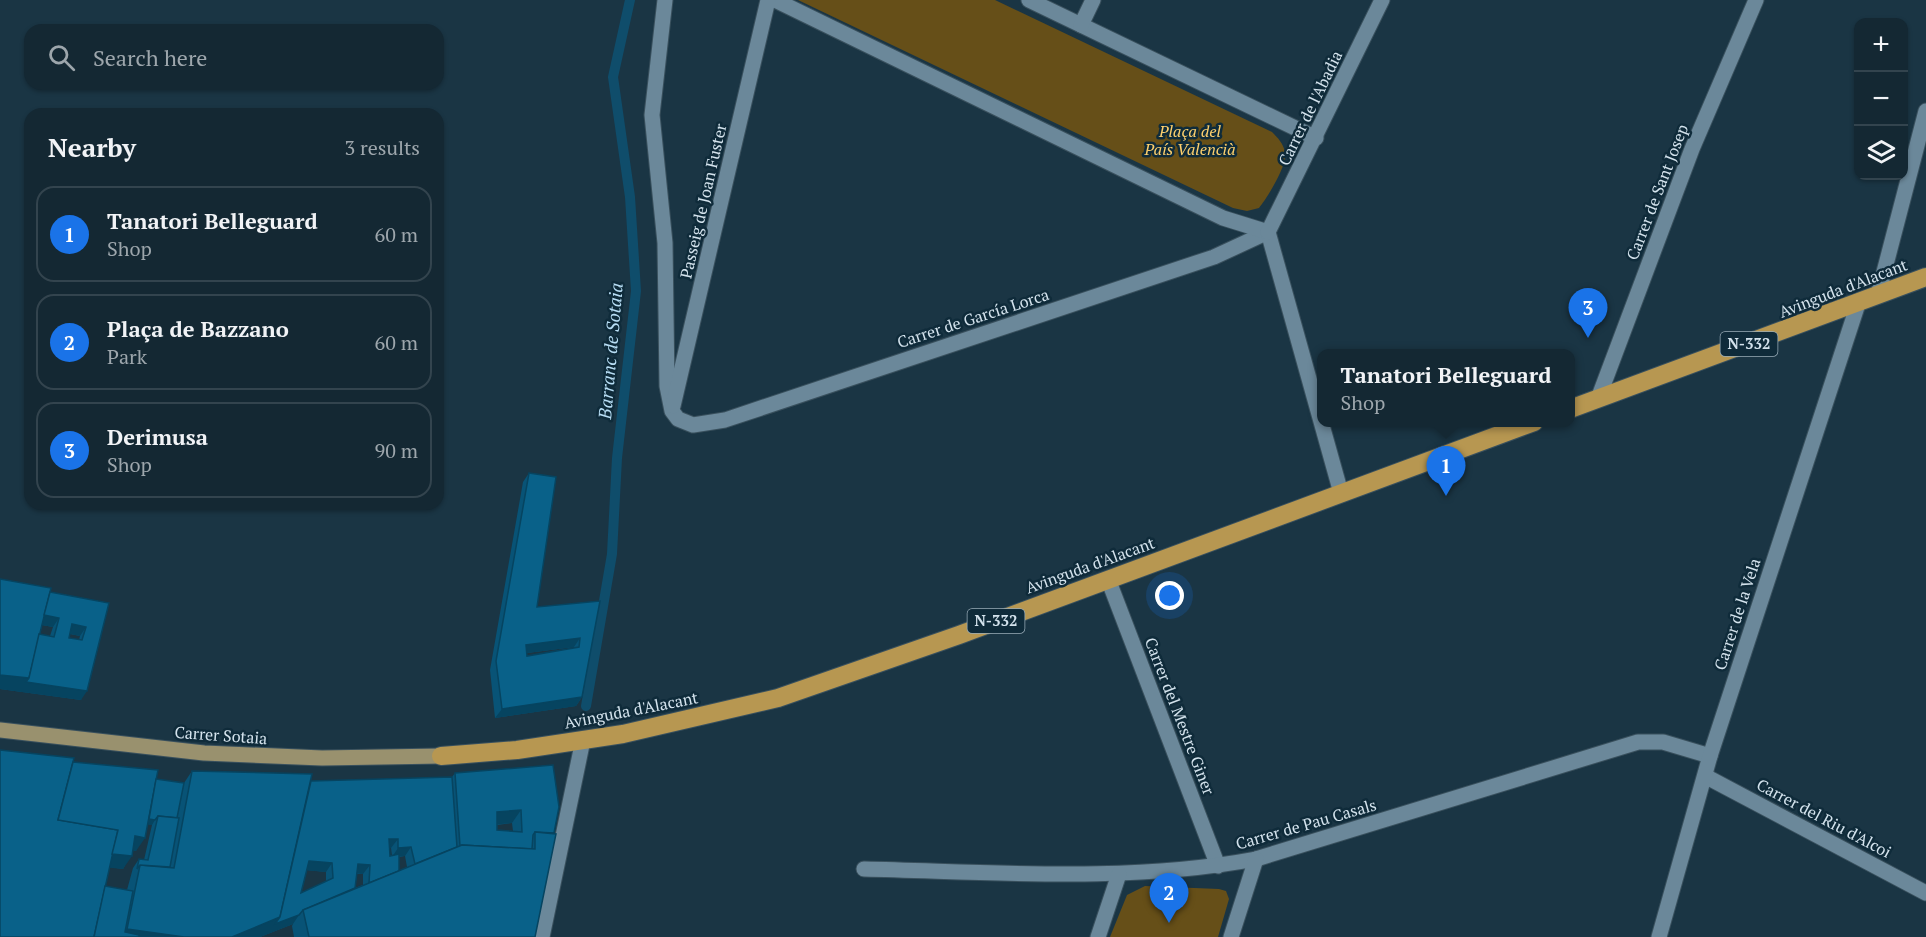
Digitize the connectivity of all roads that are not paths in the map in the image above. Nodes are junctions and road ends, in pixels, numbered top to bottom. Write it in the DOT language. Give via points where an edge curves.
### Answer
graph roads {
  1 [pos="665,0"];
  2 [pos="768,0"];
  3 [pos="775,0"];
  4 [pos="1029,0"];
  5 [pos="1093,0"];
  6 [pos="1382,0"];
  7 [pos="1756,0"];
  8 [pos="1081,25"];
  9 [pos="1926,111"];
  10 [pos="1316,138"];
  11 [pos="1268,232"];
  12 [pos="1926,277"];
  13 [pos="1878,295"];
  14 [pos="1858,304"];
  15 [pos="1598,399"];
  16 [pos="1317,407"];
  17 [pos="1575,407"];
  18 [pos="672,411"];
  19 [pos="1323,427"];
  20 [pos="1523,427"];
  21 [pos="1341,493"];
  22 [pos="1108,579"];
  23 [pos="0,730"];
  24 [pos="583,740"];
  25 [pos="441,756"];
  26 [pos="1710,756"];
  27 [pos="1705,776"];
  28 [pos="1256,859"];
  29 [pos="1218,866"];
  30 [pos="864,869"];
  31 [pos="1119,874"];
  32 [pos="1926,893"];
  33 [pos="542,937"];
  34 [pos="1098,937"];
  35 [pos="1231,937"];
  36 [pos="1659,937"];
  1 -- 18 [label="street" via="652,115 665,243 665,363"];
  2 -- 18 [label="street, Passeig de Joan Fuster"];
  3 -- 11 [label="street" via="1223,218"];
  4 -- 8 [label="street"];
  5 -- 8 [label="street"];
  6 -- 10 [label="street, Carrer de l'Abadia"];
  7 -- 15 [label="street, Carrer de Sant Josep" via="1692,149"];
  8 -- 10 [label="street"];
  9 -- 13 [label="street"];
  10 -- 11 [label="street, Carrer de l'Abadia"];
  11 -- 16 [label="street"];
  11 -- 18 [label="street, Carrer de García Lorca" via="1214,257 725,420 702,425 685,423"];
  12 -- 13 [label="highway, Avinguda d'Alacant / N-332"];
  13 -- 14 [label="highway, Avinguda d'Alacant / N-332"];
  14 -- 15 [label="highway, Avinguda d'Alacant / N-332"];
  14 -- 26 [label="street, Carrer de la Vela"];
  15 -- 17 [label="highway, Avinguda d'Alacant / N-332"];
  19 -- 21 [label="street"];
  20 -- 21 [label="highway, Avinguda d'Alacant / N-332"];
  21 -- 22 [label="highway, Avinguda d'Alacant / N-332"];
  22 -- 24 [label="highway, Avinguda d'Alacant / N-332" via="778,698"];
  22 -- 29 [label="street, Carrer del Mestre Giner"];
  23 -- 25 [label="main road, Carrer Sotaia" via="204,753 322,758"];
  24 -- 25 [label="highway, Avinguda d'Alacant / N-332"];
  24 -- 33 [label="street"];
  26 -- 27 [label="street, Carrer de la Vela"];
  26 -- 28 [label="street, Carrer de Pau Casals" via="1663,742 1638,742"];
  27 -- 32 [label="street, Carrer del Riu d'Alcoi"];
  27 -- 36 [label="street, Carrer de la Vela"];
  28 -- 29 [label="street, Carrer de Pau Casals"];
  28 -- 35 [label="street"];
  29 -- 31 [label="street, Carrer de Pau Casals"];
  30 -- 31 [label="street, Carrer de Pau Casals"];
  31 -- 34 [label="street"];
}
